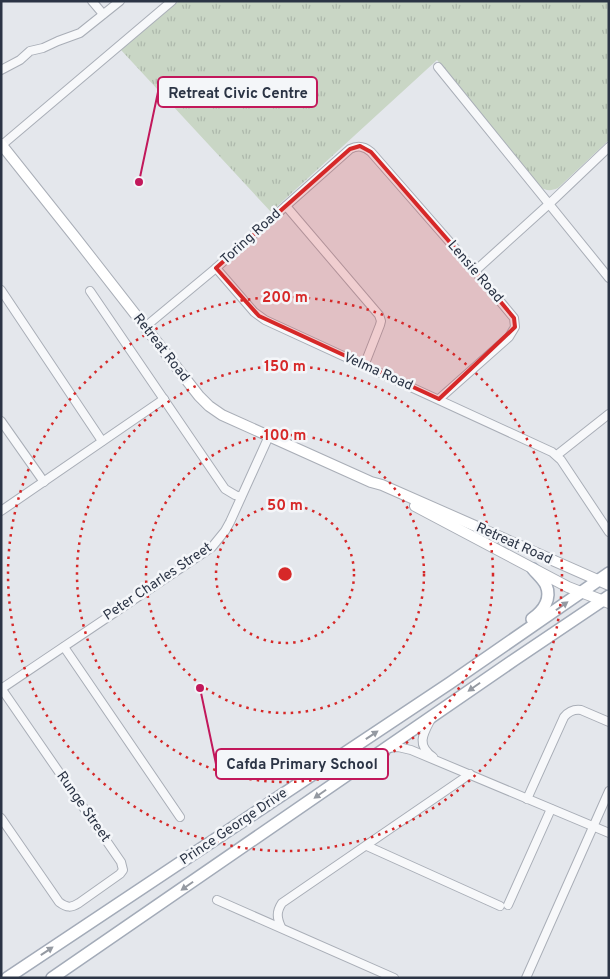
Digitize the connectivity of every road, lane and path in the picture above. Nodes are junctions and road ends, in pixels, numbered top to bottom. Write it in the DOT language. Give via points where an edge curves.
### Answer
graph roads {
  1 [pos="92,1"];
  2 [pos="120,1"];
  3 [pos="166,3"];
  4 [pos="103,14"];
  5 [pos="438,68"];
  6 [pos="1,70"];
  7 [pos="1,145"];
  8 [pos="357,146"];
  9 [pos="609,147"];
  10 [pos="549,204"];
  11 [pos="286,206"];
  12 [pos="216,268"];
  13 [pos="475,271"];
  14 [pos="609,278"];
  15 [pos="1,290"];
  16 [pos="90,291"];
  17 [pos="145,327"];
  18 [pos="364,366"];
  19 [pos="164,399"];
  20 [pos="439,399"];
  21 [pos="609,414"];
  22 [pos="1,421"];
  23 [pos="269,436"];
  24 [pos="102,441"];
  25 [pos="556,455"];
  26 [pos="44,482"];
  27 [pos="375,484"];
  28 [pos="240,497"];
  29 [pos="1,511"];
  30 [pos="609,532"];
  31 [pos="533,569"];
  32 [pos="609,573"];
  33 [pos="604,583"];
  34 [pos="581,593"];
  35 [pos="606,600"];
  36 [pos="64,647"];
  37 [pos="450,683"];
  38 [pos="1,688"];
  39 [pos="432,716"];
  40 [pos="609,722"];
  41 [pos="386,748"];
  42 [pos="438,761"];
  43 [pos="470,774"];
  44 [pos="609,791"];
  45 [pos="528,799"];
  46 [pos="551,809"];
  47 [pos="180,817"];
  48 [pos="1,818"];
  49 [pos="593,827"];
  50 [pos="609,833"];
  51 [pos="367,846"];
  52 [pos="217,900"];
  53 [pos="281,927"];
  54 [pos="7,978"];
  55 [pos="52,978"];
  56 [pos="394,978"];
  57 [pos="526,978"];
  1 -- 4 [label="street"];
  2 -- 4 [label="street"];
  3 -- 7 [label="street"];
  4 -- 6 [label="street" via="80,33 30,51"];
  5 -- 10 [label="street"];
  7 -- 17 [label="main road, Retreat Road"];
  8 -- 11 [label="street, Toring Road"];
  8 -- 13 [label="street, Lensie Road" via="371,152"];
  9 -- 10 [label="street"];
  10 -- 13 [label="street"];
  10 -- 14 [label="street"];
  11 -- 12 [label="street, Toring Road"];
  11 -- 18 [label="street" via="380,315 380,325"];
  12 -- 17 [label="street, Toring Road"];
  12 -- 18 [label="street, Velma Road" via="259,316"];
  13 -- 20 [label="street, Lensie Road" via="514,318 515,327 509,337"];
  15 -- 24 [label="street"];
  16 -- 19 [label="street"];
  17 -- 23 [label="main road, Retreat Road" via="209,406"];
  18 -- 20 [label="street, Velma Road"];
  19 -- 24 [label="street"];
  19 -- 28 [label="street" via="225,488"];
  20 -- 25 [label="street, Velma Road"];
  21 -- 25 [label="street"];
  22 -- 26 [label="street"];
  23 -- 27 [label="main road, Retreat Road"];
  23 -- 28 [label="street, Peter Charles Street"];
  24 -- 26 [label="street"];
  25 -- 30 [label="street, Velma Road"];
  26 -- 29 [label="street"];
  27 -- 31 [label="main road, Retreat Road"];
  27 -- 33 [label="main road, Retreat Road"];
  28 -- 36 [label="street, Peter Charles Street" via="225,531 212,547"];
  31 -- 34 [label="main road, Retreat Road"];
  31 -- 37 [label="main road" via="548,590 548,598 541,611"];
  32 -- 33 [label="main road, Prince George Drive"];
  33 -- 34 [label="main road, Prince George Drive"];
  34 -- 35 [label="main road, Retreat Road"];
  37 -- 34 [label="main road, Prince George Drive, one-way"];
  35 -- 39 [label="main road, Prince George Drive, one-way"];
  36 -- 38 [label="street, Peter Charles Street"];
  36 -- 47 [label="street"];
  54 -- 37 [label="main road, Prince George Drive, one-way"];
  38 -- 48 [label="street, Runge Street" via="123,870 79,903 66,908"];
  39 -- 41 [label="main road, Prince George Drive"];
  39 -- 42 [label="street" via="422,743"];
  40 -- 45 [label="street" via="581,710 568,713"];
  41 -- 42 [label="street" via="405,748"];
  41 -- 55 [label="main road, Prince George Drive, one-way"];
  42 -- 43 [label="street"];
  43 -- 45 [label="street"];
  43 -- 51 [label="street"];
  44 -- 49 [label="street"];
  45 -- 46 [label="street"];
  46 -- 49 [label="street"];
  46 -- 51 [label="street" via="504,906"];
  49 -- 50 [label="street"];
  49 -- 57 [label="street"];
  51 -- 53 [label="street" via="282,903 277,914"];
  52 -- 53 [label="street"];
  53 -- 56 [label="street"];
}
